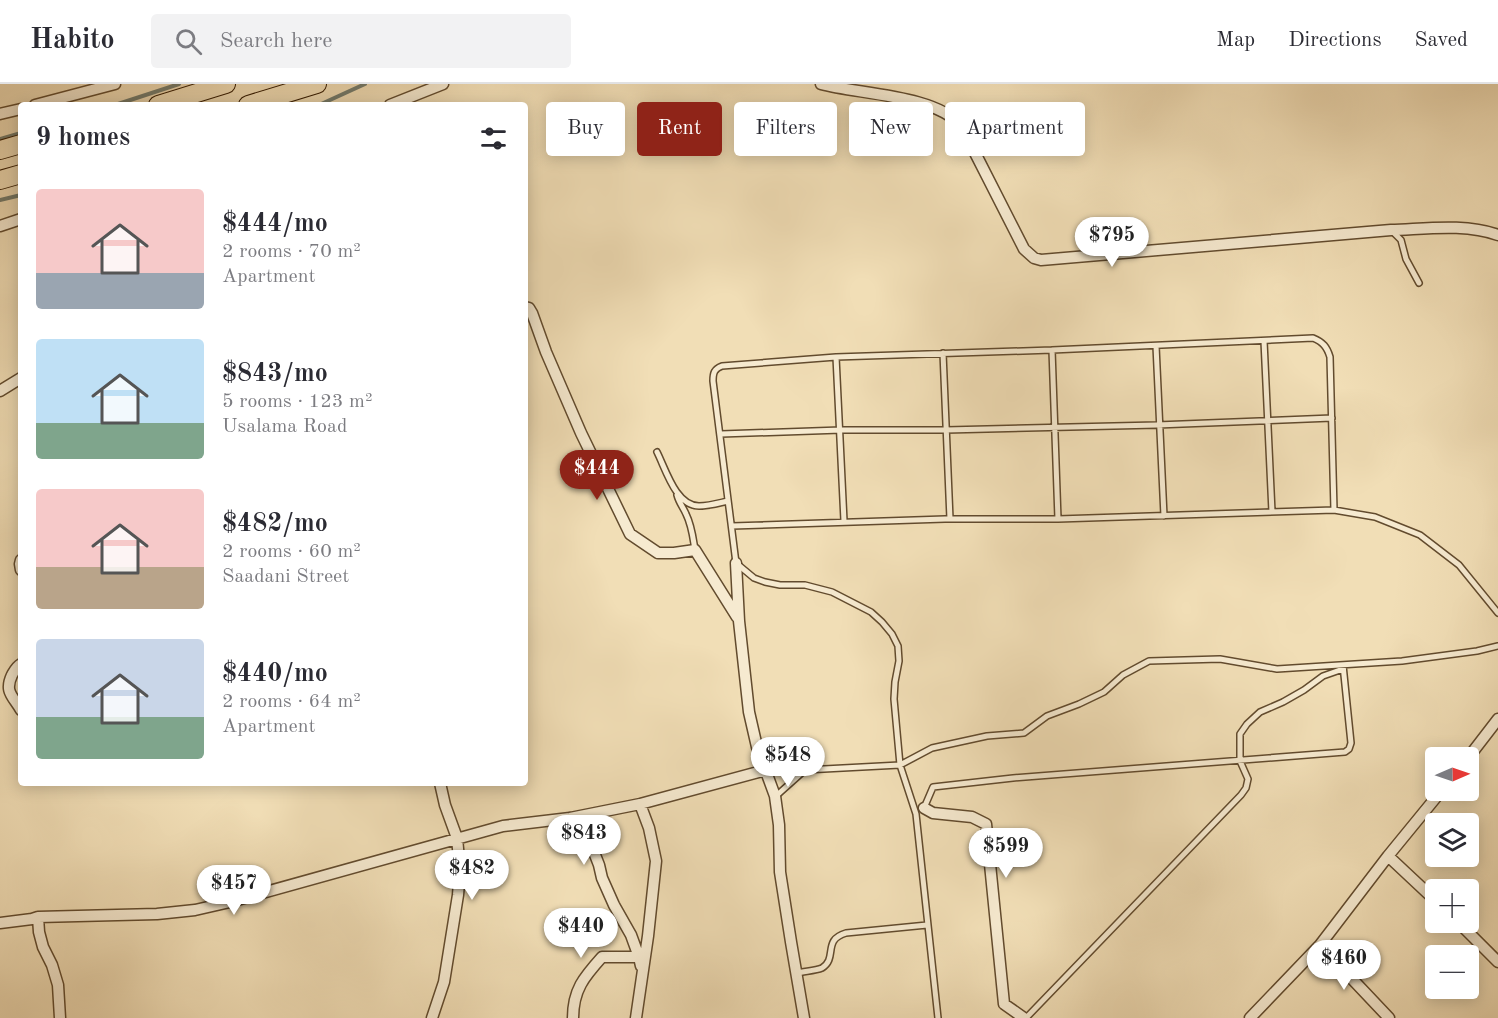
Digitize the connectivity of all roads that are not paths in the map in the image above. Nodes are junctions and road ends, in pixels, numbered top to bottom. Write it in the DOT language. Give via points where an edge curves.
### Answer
graph roads {
  1 [pos="115,84"];
  2 [pos="226,84"];
  3 [pos="317,84"];
  4 [pos="442,84"];
  5 [pos="821,84"];
  6 [pos="46,102"];
  7 [pos="168,102"];
  8 [pos="258,102"];
  9 [pos="397,102"];
  10 [pos="18,110"];
  11 [pos="0,114"];
  12 [pos="18,145"];
  13 [pos="0,150"];
  14 [pos="18,175"];
  15 [pos="0,180"];
  16 [pos="18,220"];
  17 [pos="0,226"];
  18 [pos="1391,230"];
  19 [pos="1498,235"];
  20 [pos="1419,283"];
  21 [pos="528,308"];
  22 [pos="1264,340"];
  23 [pos="1156,346"];
  24 [pos="1052,350"];
  25 [pos="943,353"];
  26 [pos="836,357"];
  27 [pos="18,380"];
  28 [pos="0,391"];
  29 [pos="1332,418"];
  30 [pos="1267,420"];
  31 [pos="1160,424"];
  32 [pos="1055,427"];
  33 [pos="841,430"];
  34 [pos="946,430"];
  35 [pos="721,434"];
  36 [pos="657,452"];
  37 [pos="676,491"];
  38 [pos="728,501"];
  39 [pos="1334,510"];
  40 [pos="1272,512"];
  41 [pos="1164,516"];
  42 [pos="950,519"];
  43 [pos="1058,519"];
  44 [pos="844,521"];
  45 [pos="732,526"];
  46 [pos="695,550"];
  47 [pos="736,563"];
  48 [pos="1498,612"];
  49 [pos="739,621"];
  50 [pos="1498,646"];
  51 [pos="18,666"];
  52 [pos="1343,667"];
  53 [pos="18,705"];
  54 [pos="1498,719"];
  55 [pos="1476,747"];
  56 [pos="1240,761"];
  57 [pos="900,765"];
  58 [pos="766,770"];
  59 [pos="441,786"];
  60 [pos="775,796"];
  61 [pos="1433,801"];
  62 [pos="640,804"];
  63 [pos="920,811"];
  64 [pos="570,818"];
  65 [pos="457,838"];
  66 [pos="1388,856"];
  67 [pos="1425,891"];
  68 [pos="38,917"];
  69 [pos="0,923"];
  70 [pos="927,925"];
  71 [pos="1469,933"];
  72 [pos="1320,945"];
  73 [pos="639,957"];
  74 [pos="1498,962"];
  75 [pos="797,973"];
  76 [pos="643,978"];
  77 [pos="60,1018"];
  78 [pos="432,1018"];
  79 [pos="573,1018"];
  80 [pos="636,1018"];
  81 [pos="804,1018"];
  82 [pos="938,1018"];
  83 [pos="1025,1018"];
  84 [pos="1250,1018"];
  85 [pos="1389,1018"];
  1 -- 6 [label="street"];
  2 -- 7 [label="highway"];
  3 -- 8 [label="highway"];
  4 -- 9 [label="street"];
  5 -- 18 [label="street" via="911,100 948,115 963,131 1024,249 1041,260"];
  10 -- 11 [label="street"];
  12 -- 13 [label="highway"];
  14 -- 15 [label="highway"];
  16 -- 17 [label="street"];
  18 -- 19 [label="street" via="1469,229"];
  18 -- 20 [label="lane" via="1401,240"];
  21 -- 46 [label="street" via="581,433 630,534 658,553"];
  22 -- 23 [label="lane"];
  22 -- 29 [label="lane" via="1312,338 1324,345 1330,357"];
  22 -- 30 [label="lane"];
  23 -- 24 [label="lane"];
  23 -- 31 [label="lane"];
  24 -- 25 [label="lane"];
  24 -- 32 [label="lane"];
  25 -- 26 [label="lane"];
  25 -- 34 [label="lane"];
  26 -- 33 [label="lane"];
  26 -- 35 [label="lane" via="718,367 713,381"];
  27 -- 28 [label="street"];
  29 -- 30 [label="lane"];
  29 -- 39 [label="lane"];
  30 -- 31 [label="lane"];
  30 -- 40 [label="lane"];
  31 -- 32 [label="lane"];
  31 -- 41 [label="lane"];
  32 -- 34 [label="lane"];
  32 -- 43 [label="lane"];
  33 -- 34 [label="lane"];
  33 -- 35 [label="lane"];
  33 -- 44 [label="lane"];
  34 -- 42 [label="lane"];
  35 -- 38 [label="lane"];
  36 -- 37 [label="lane"];
  37 -- 38 [label="lane" via="691,506"];
  37 -- 46 [label="lane" via="693,532"];
  38 -- 45 [label="lane"];
  39 -- 40 [label="lane"];
  39 -- 48 [label="lane" via="1375,517 1420,535 1459,565"];
  40 -- 41 [label="lane"];
  41 -- 43 [label="lane"];
  42 -- 43 [label="lane"];
  42 -- 44 [label="lane"];
  44 -- 45 [label="lane"];
  45 -- 47 [label="lane"];
  46 -- 49 [label="street"];
  47 -- 49 [label="street"];
  47 -- 57 [label="lane" via="765,582 832,592 871,612 892,634 899,661 894,699"];
  49 -- 58 [label="street" via="749,712"];
  50 -- 52 [label="lane"];
  51 -- 53 [label="street" via="8,683"];
  52 -- 56 [label="lane" via="1260,712 1240,734"];
  52 -- 56 [label="lane" via="1349,749"];
  52 -- 57 [label="lane" via="1277,669 1220,659 1149,661 1123,675 1104,692 1047,716 1024,733 932,748"];
  54 -- 55 [label="street"];
  56 -- 63 [label="lane" via="933,787"];
  56 -- 83 [label="lane" via="1248,779 1241,795"];
  57 -- 60 [label="lane" via="805,770"];
  57 -- 63 [label="lane"];
  58 -- 60 [label="street"];
  58 -- 62 [label="street"];
  59 -- 65 [label="street"];
  60 -- 75 [label="street" via="780,872"];
  61 -- 66 [label="street"];
  62 -- 64 [label="street"];
  62 -- 76 [label="street" via="656,861"];
  63 -- 70 [label="lane"];
  63 -- 83 [label="street" via="972,817 986,824 1004,1004"];
  64 -- 65 [label="street" via="503,826"];
  64 -- 73 [label="street" via="592,847"];
  65 -- 68 [label="street" via="195,910"];
  65 -- 78 [label="street" via="458,895 444,982"];
  66 -- 67 [label="street"];
  66 -- 72 [label="street"];
  68 -- 69 [label="street"];
  68 -- 77 [label="street" via="43,947 58,986"];
  70 -- 75 [label="lane" via="846,933 834,939 830,960 821,969"];
  70 -- 82 [label="lane"];
  71 -- 74 [label="street"];
  72 -- 84 [label="street"];
  72 -- 85 [label="street"];
  73 -- 76 [label="street"];
  73 -- 79 [label="street" via="602,957 575,996"];
  75 -- 81 [label="street"];
  76 -- 80 [label="street"];
}
